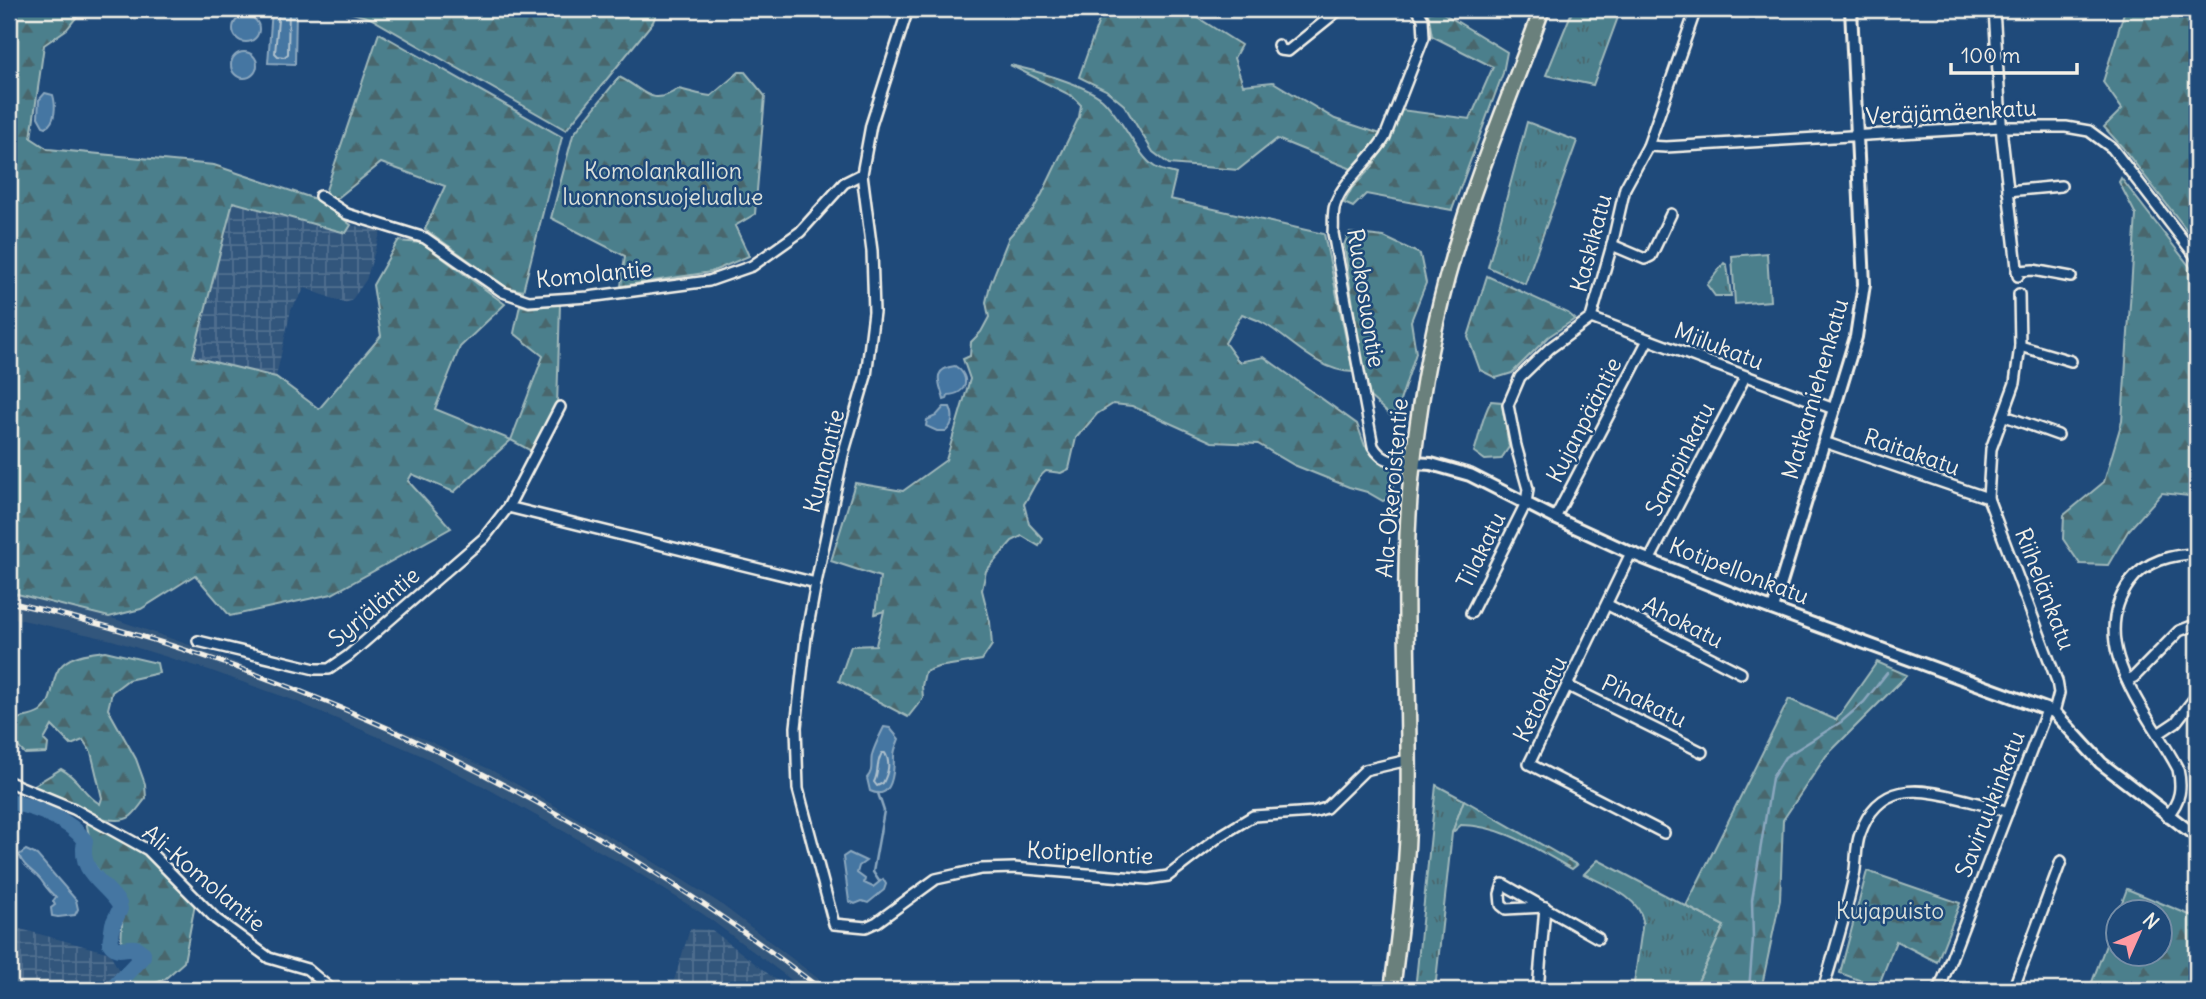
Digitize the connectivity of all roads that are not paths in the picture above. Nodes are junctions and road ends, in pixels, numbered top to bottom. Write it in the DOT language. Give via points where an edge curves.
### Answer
graph roads {
  1 [pos="908,9"];
  2 [pos="1340,9"];
  3 [pos="1417,9"];
  4 [pos="1542,9"];
  5 [pos="1696,9"];
  6 [pos="1851,9"];
  7 [pos="1994,9"];
  8 [pos="1278,46"];
  9 [pos="2002,127"];
  10 [pos="1858,135"];
  11 [pos="1648,146"];
  12 [pos="862,174"];
  13 [pos="2061,186"];
  14 [pos="2008,191"];
  15 [pos="320,196"];
  16 [pos="1671,214"];
  17 [pos="1612,246"];
  18 [pos="2197,258"];
  19 [pos="2071,276"];
  20 [pos="2019,294"];
  21 [pos="1591,318"];
  22 [pos="1648,340"];
  23 [pos="2020,346"];
  24 [pos="2071,361"];
  25 [pos="1745,377"];
  26 [pos="560,407"];
  27 [pos="1834,409"];
  28 [pos="2005,416"];
  29 [pos="2059,435"];
  30 [pos="1824,442"];
  31 [pos="1413,463"];
  32 [pos="1989,498"];
  33 [pos="1525,503"];
  34 [pos="508,508"];
  35 [pos="1555,518"];
  36 [pos="1631,552"];
  37 [pos="2197,554"];
  38 [pos="1650,559"];
  39 [pos="816,583"];
  40 [pos="1608,604"];
  41 [pos="1773,609"];
  42 [pos="1471,613"];
  43 [pos="2197,624"];
  44 [pos="198,640"];
  45 [pos="1741,673"];
  46 [pos="2127,680"];
  47 [pos="1568,686"];
  48 [pos="2197,695"];
  49 [pos="2051,711"];
  50 [pos="2158,734"];
  51 [pos="1702,752"];
  52 [pos="1408,760"];
  53 [pos="9,782"];
  54 [pos="2008,813"];
  55 [pos="2167,816"];
  56 [pos="1664,833"];
  57 [pos="2197,837"];
  58 [pos="2061,861"];
  59 [pos="1545,907"];
  60 [pos="834,924"];
  61 [pos="1598,938"];
  62 [pos="332,990"];
  63 [pos="1392,990"];
  64 [pos="1538,990"];
  65 [pos="1823,990"];
  66 [pos="1939,990"];
  67 [pos="2013,990"];
  1 -- 12 [label="street, Kunnantie" via="871,125"];
  2 -- 8 [label="street" via="1287,51"];
  3 -- 31 [label="street, Ruokosuontie" via="1424,37 1377,152 1339,196 1333,233 1373,446 1386,460"];
  4 -- 31 [label="main road, Ala-Okeroistentie" via="1454,253 1436,320"];
  5 -- 11 [label="street, Kaskikatu"];
  6 -- 10 [label="street, Matkamiehenkatu"];
  7 -- 9 [label="street"];
  9 -- 10 [label="street, Veräjämäenkatu"];
  9 -- 14 [label="street"];
  9 -- 18 [label="street, Veräjämäenkatu" via="2066,127 2101,138"];
  10 -- 11 [label="street, Veräjämäenkatu"];
  10 -- 27 [label="street, Matkamiehenkatu" via="1863,304"];
  11 -- 17 [label="street, Kaskikatu" via="1625,188"];
  12 -- 15 [label="street, Komolantie" via="844,183 800,232 752,267 709,281 529,301 503,292 425,238 347,214"];
  12 -- 39 [label="street, Kunnantie" via="874,312 866,376 843,455"];
  13 -- 14 [label="street"];
  14 -- 19 [label="street" via="2017,274 2034,270"];
  16 -- 17 [label="street" via="1651,256 1645,259"];
  17 -- 21 [label="street, Kaskikatu"];
  20 -- 23 [label="street, Riihelänkatu"];
  21 -- 22 [label="street, Miilukatu"];
  21 -- 33 [label="street, Kaskikatu" via="1520,377 1508,405 1528,489"];
  22 -- 25 [label="street, Miilukatu"];
  22 -- 35 [label="street, Kujanpääntie"];
  23 -- 24 [label="street"];
  23 -- 28 [label="street, Riihelänkatu"];
  25 -- 27 [label="street, Miilukatu"];
  25 -- 38 [label="street, Sampinkatu"];
  26 -- 34 [label="street, Syrjäläntie"];
  27 -- 30 [label="street, Matkamiehenkatu"];
  28 -- 29 [label="street"];
  28 -- 32 [label="street, Riihelänkatu" via="1992,449"];
  30 -- 32 [label="street, Raitakatu"];
  30 -- 41 [label="street, Matkamiehenkatu"];
  31 -- 33 [label="street, Kotipellonkatu" via="1457,470"];
  31 -- 52 [label="main road, Ala-Okeroistentie" via="1406,576"];
  32 -- 49 [label="street, Riihelänkatu" via="2057,681 2059,693"];
  33 -- 35 [label="street, Kotipellonkatu"];
  33 -- 42 [label="street, Tilakatu"];
  34 -- 39 [label="street"];
  34 -- 44 [label="street, Syrjäläntie" via="484,538 329,669 315,670"];
  35 -- 36 [label="street, Kotipellonkatu"];
  36 -- 38 [label="street, Kotipellonkatu"];
  36 -- 40 [label="street, Ketokatu"];
  37 -- 46 [label="street" via="2162,559 2145,567 2120,596 2113,618 2114,639"];
  38 -- 41 [label="street, Kotipellonkatu"];
  39 -- 60 [label="street, Kunnantie" via="796,727 798,789"];
  40 -- 45 [label="street, Ahokatu"];
  40 -- 47 [label="street, Ketokatu"];
  41 -- 49 [label="street, Kotipellonkatu"];
  43 -- 46 [label="street" via="2179,631"];
  46 -- 50 [label="street"];
  47 -- 51 [label="street, Pihakatu"];
  47 -- 56 [label="street, Ketokatu" via="1529,764"];
  48 -- 50 [label="street" via="2176,722"];
  49 -- 54 [label="street, Saviruukinkatu"];
  49 -- 55 [label="street" via="2101,763"];
  50 -- 55 [label="street" via="2178,768 2180,781 2179,798"];
  52 -- 60 [label="street, Kotipellontie" via="1365,770 1326,808 1253,816 1220,835 1168,876 1148,879 981,869 936,879 866,927"];
  52 -- 63 [label="main road, Ala-Okeroistentie" via="1408,827"];
  53 -- 62 [label="street, Ali-Komolantie" via="74,809 148,850 216,919 269,958 307,969"];
  54 -- 65 [label="street" via="1931,791 1891,794 1877,806 1858,837 1855,874"];
  54 -- 66 [label="street, Saviruukinkatu"];
  55 -- 57 [label="street"];
  58 -- 67 [label="street"];
  59 -- 59 [label="street" via="1535,901 1503,884 1501,905 1506,909"];
  59 -- 61 [label="street"];
  59 -- 64 [label="street"];
}
